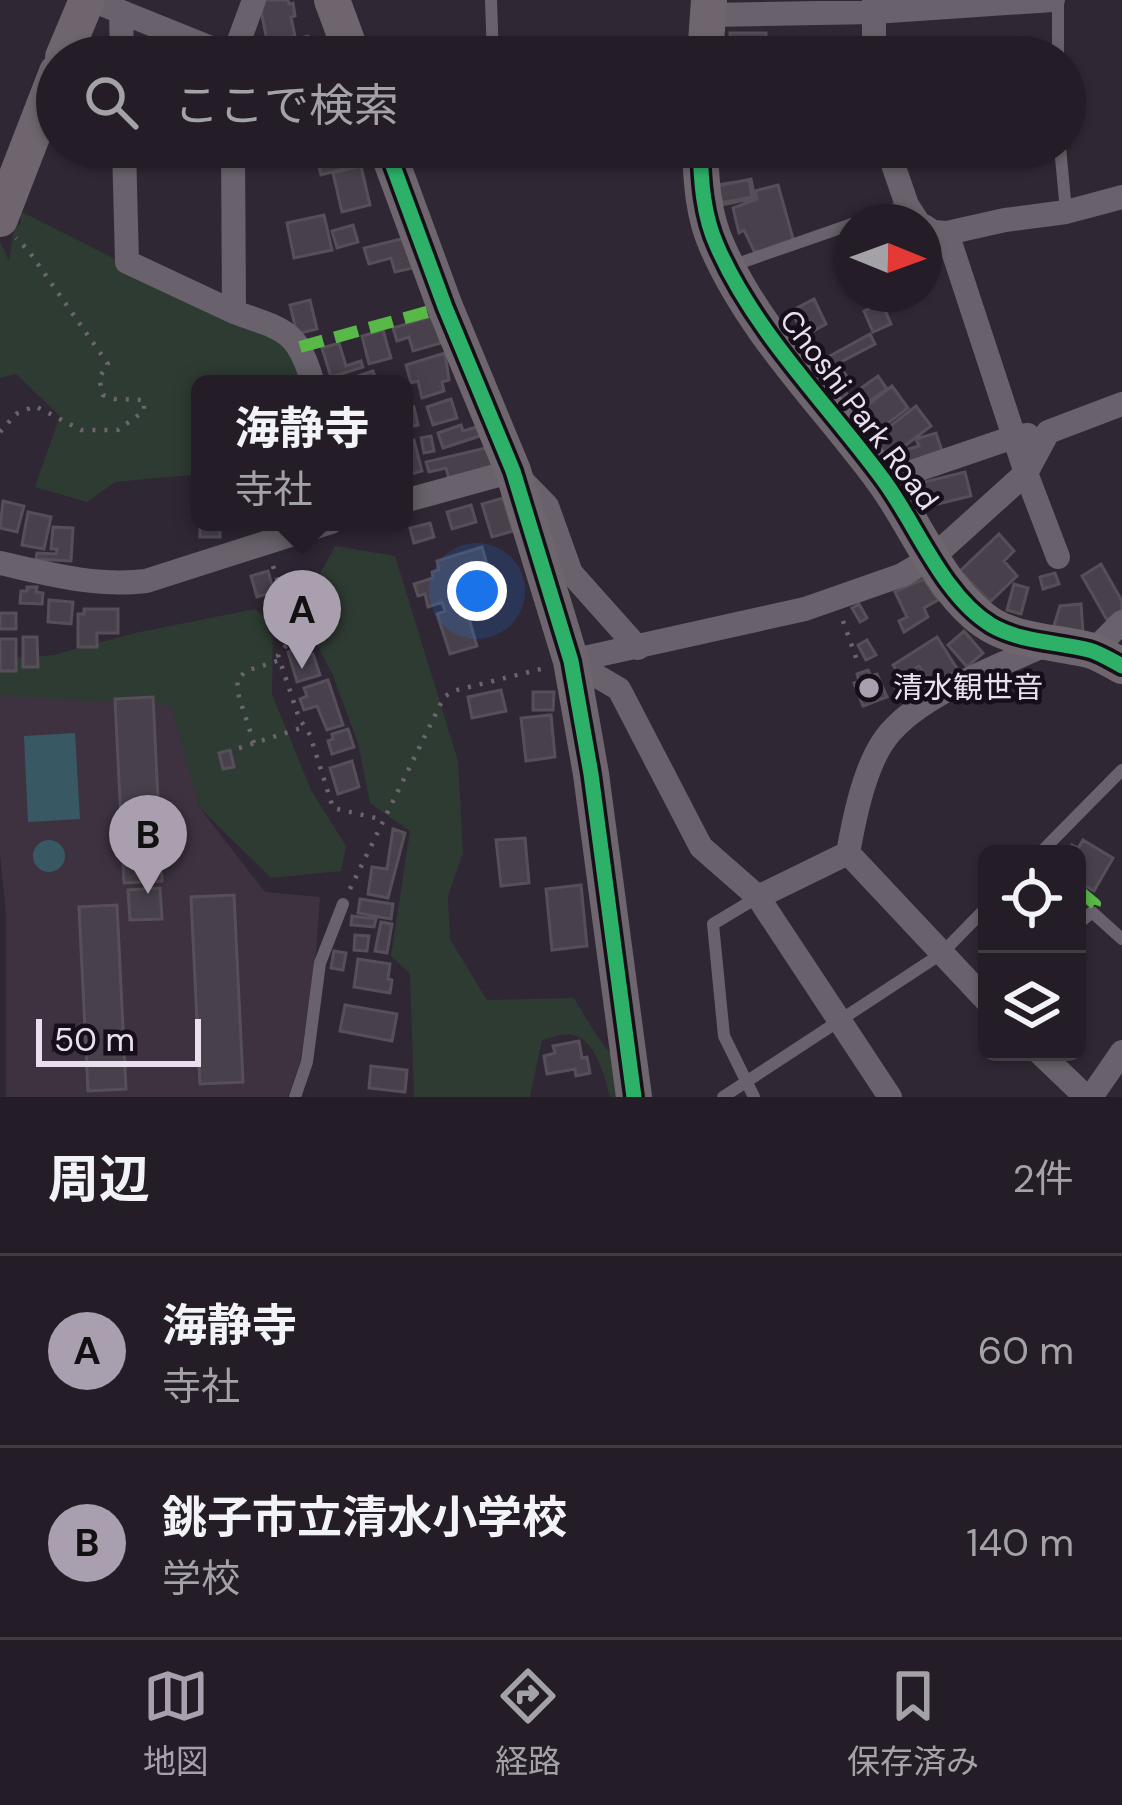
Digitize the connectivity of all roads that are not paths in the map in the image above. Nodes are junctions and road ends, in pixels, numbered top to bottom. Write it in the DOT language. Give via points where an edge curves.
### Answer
graph roads {
  1 [pos="254,0"];
  2 [pos="332,0"];
  3 [pos="491,0"];
  4 [pos="1056,0"];
  5 [pos="953,3"];
  6 [pos="100,4"];
  7 [pos="874,6"];
  8 [pos="708,8"];
  9 [pos="78,36"];
  10 [pos="113,36"];
  11 [pos="180,36"];
  12 [pos="241,36"];
  13 [pos="345,36"];
  14 [pos="492,36"];
  15 [pos="1057,36"];
  16 [pos="36,126"];
  17 [pos="125,168"];
  18 [pos="233,168"];
  19 [pos="394,168"];
  20 [pos="701,168"];
  21 [pos="897,168"];
  22 [pos="1062,168"];
  23 [pos="1122,197"];
  24 [pos="915,204"];
  25 [pos="1066,212"];
  26 [pos="0,219"];
  27 [pos="942,222"];
  28 [pos="834,231"];
  29 [pos="942,265"];
  30 [pos="728,267"];
  31 [pos="234,312"];
  32 [pos="310,375"];
  33 [pos="1122,404"];
  34 [pos="1048,432"];
  35 [pos="1014,437"];
  36 [pos="513,471"];
  37 [pos="1026,472"];
  38 [pos="885,481"];
  39 [pos="413,499"];
  40 [pos="303,531"];
  41 [pos="933,557"];
  42 [pos="1058,557"];
  43 [pos="0,563"];
  44 [pos="1122,622"];
  45 [pos="1049,644"];
  46 [pos="638,649"];
  47 [pos="1107,658"];
  48 [pos="572,662"];
  49 [pos="1122,770"];
  50 [pos="1049,845"];
  51 [pos="848,853"];
  52 [pos="758,897"];
  53 [pos="343,904"];
  54 [pos="978,917"];
  55 [pos="1086,918"];
  56 [pos="1122,939"];
  57 [pos="941,954"];
  58 [pos="978,992"];
  59 [pos="838,1019"];
  60 [pos="1122,1052"];
  61 [pos="1049,1061"];
  62 [pos="747,1081"];
  63 [pos="296,1097"];
  64 [pos="634,1097"];
  65 [pos="723,1097"];
  66 [pos="754,1097"];
  67 [pos="890,1097"];
  68 [pos="1088,1097"];
  1 -- 12 [label="street"];
  2 -- 13 [label="street"];
  3 -- 14 [label="lane"];
  4 -- 5 [label="street"];
  4 -- 15 [label="lane"];
  5 -- 7 [label="street"];
  6 -- 9 [label="street"];
  6 -- 10 [label="street"];
  6 -- 11 [label="street"];
  7 -- 8 [label="street"];
  16 -- 26 [label="street"];
  17 -- 31 [label="street" via="127,262"];
  18 -- 31 [label="street"];
  19 -- 36 [label="street"];
  20 -- 30 [label="street, Choshi Park Road" via="708,220"];
  21 -- 24 [label="street"];
  22 -- 25 [label="lane"];
  23 -- 25 [label="street"];
  25 -- 27 [label="street"];
  28 -- 30 [label="lane"];
  29 -- 35 [label="street"];
  30 -- 38 [label="street, Choshi Park Road" via="757,319"];
  31 -- 32 [label="street" via="287,332"];
  33 -- 34 [label="street"];
  34 -- 35 [label="street"];
  34 -- 37 [label="street"];
  35 -- 37 [label="street"];
  35 -- 38 [label="street"];
  36 -- 39 [label="street"];
  36 -- 46 [label="street" via="547,506 571,573"];
  36 -- 48 [label="street"];
  37 -- 41 [label="street"];
  37 -- 42 [label="street"];
  38 -- 41 [label="street, Choshi Park Road"];
  40 -- 43 [label="street" via="120,584"];
  41 -- 45 [label="street, Choshi Park Road" via="969,608 994,627"];
  41 -- 46 [label="street" via="805,610"];
  44 -- 47 [label="street"];
  45 -- 47 [label="street, Choshi Park Road"];
  45 -- 51 [label="street" via="921,704 901,722 880,745"];
  46 -- 48 [label="street"];
  48 -- 52 [label="street" via="619,688 701,847"];
  48 -- 64 [label="street"];
  49 -- 50 [label="lane"];
  51 -- 52 [label="street"];
  51 -- 57 [label="street"];
  52 -- 59 [label="street"];
  52 -- 62 [label="lane" via="712,924 724,1036"];
  53 -- 63 [label="lane" via="320,963"];
  54 -- 57 [label="lane"];
  55 -- 56 [label="lane" via="1092,913"];
  57 -- 58 [label="street"];
  57 -- 59 [label="lane"];
  59 -- 62 [label="lane"];
  59 -- 67 [label="street"];
  60 -- 68 [label="street"];
  61 -- 68 [label="street"];
  62 -- 65 [label="lane"];
  62 -- 66 [label="lane"];
}
